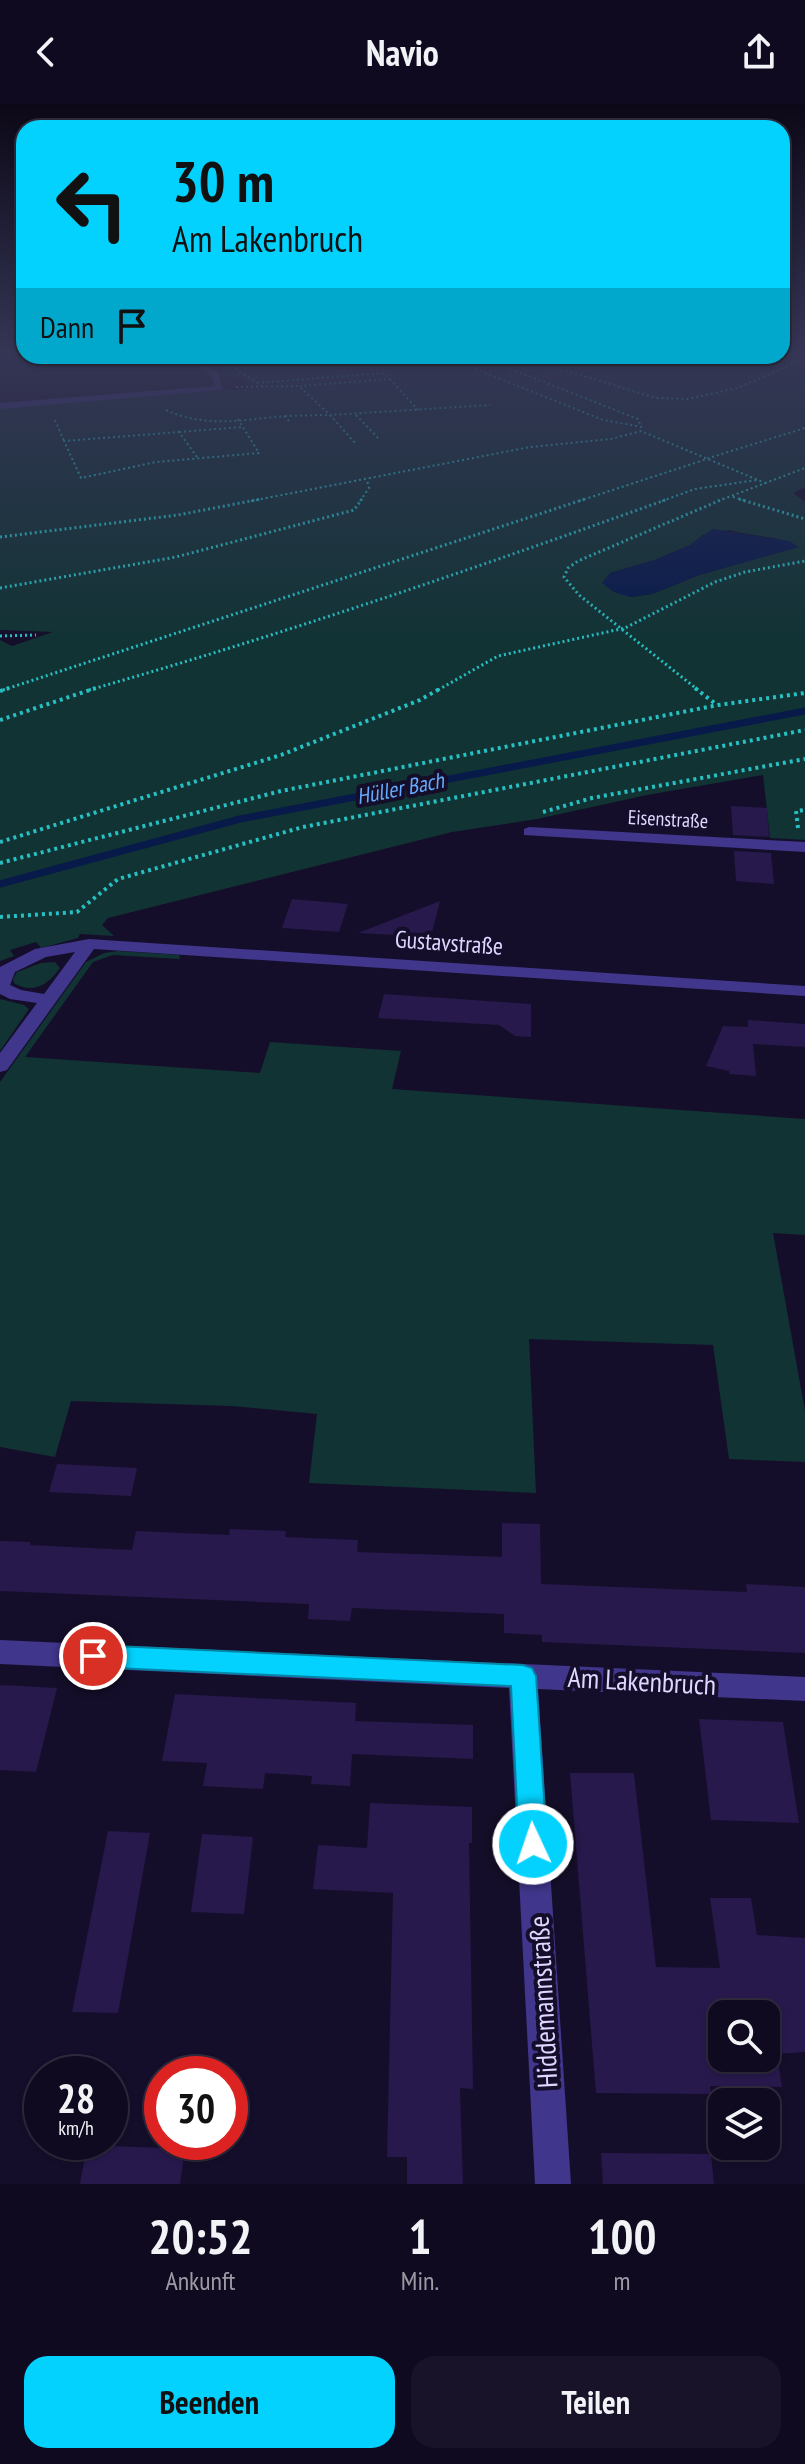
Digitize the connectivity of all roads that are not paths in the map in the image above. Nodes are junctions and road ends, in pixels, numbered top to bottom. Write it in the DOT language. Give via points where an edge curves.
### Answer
graph roads {
  1 [pos="529,832"];
  2 [pos="805,847"];
  3 [pos="89,944"];
  4 [pos="805,991"];
  5 [pos="49,1000"];
  6 [pos="0,1066"];
  7 [pos="0,1652"];
  8 [pos="523,1676"];
  9 [pos="805,1689"];
  10 [pos="553,2184"];
  1 -- 2 [label="street, Eisenstraße"];
  3 -- 4 [label="street, Gustavstraße"];
  3 -- 5 [label="street"];
  3 -- 5 [label="street, Gustavstraße" via="41,953 7,969 1,987"];
  5 -- 6 [label="street"];
  7 -- 8 [label="street, Am Lakenbruch"];
  8 -- 9 [label="street, Am Lakenbruch"];
  8 -- 10 [label="street, Hiddemannstraße"];
}
